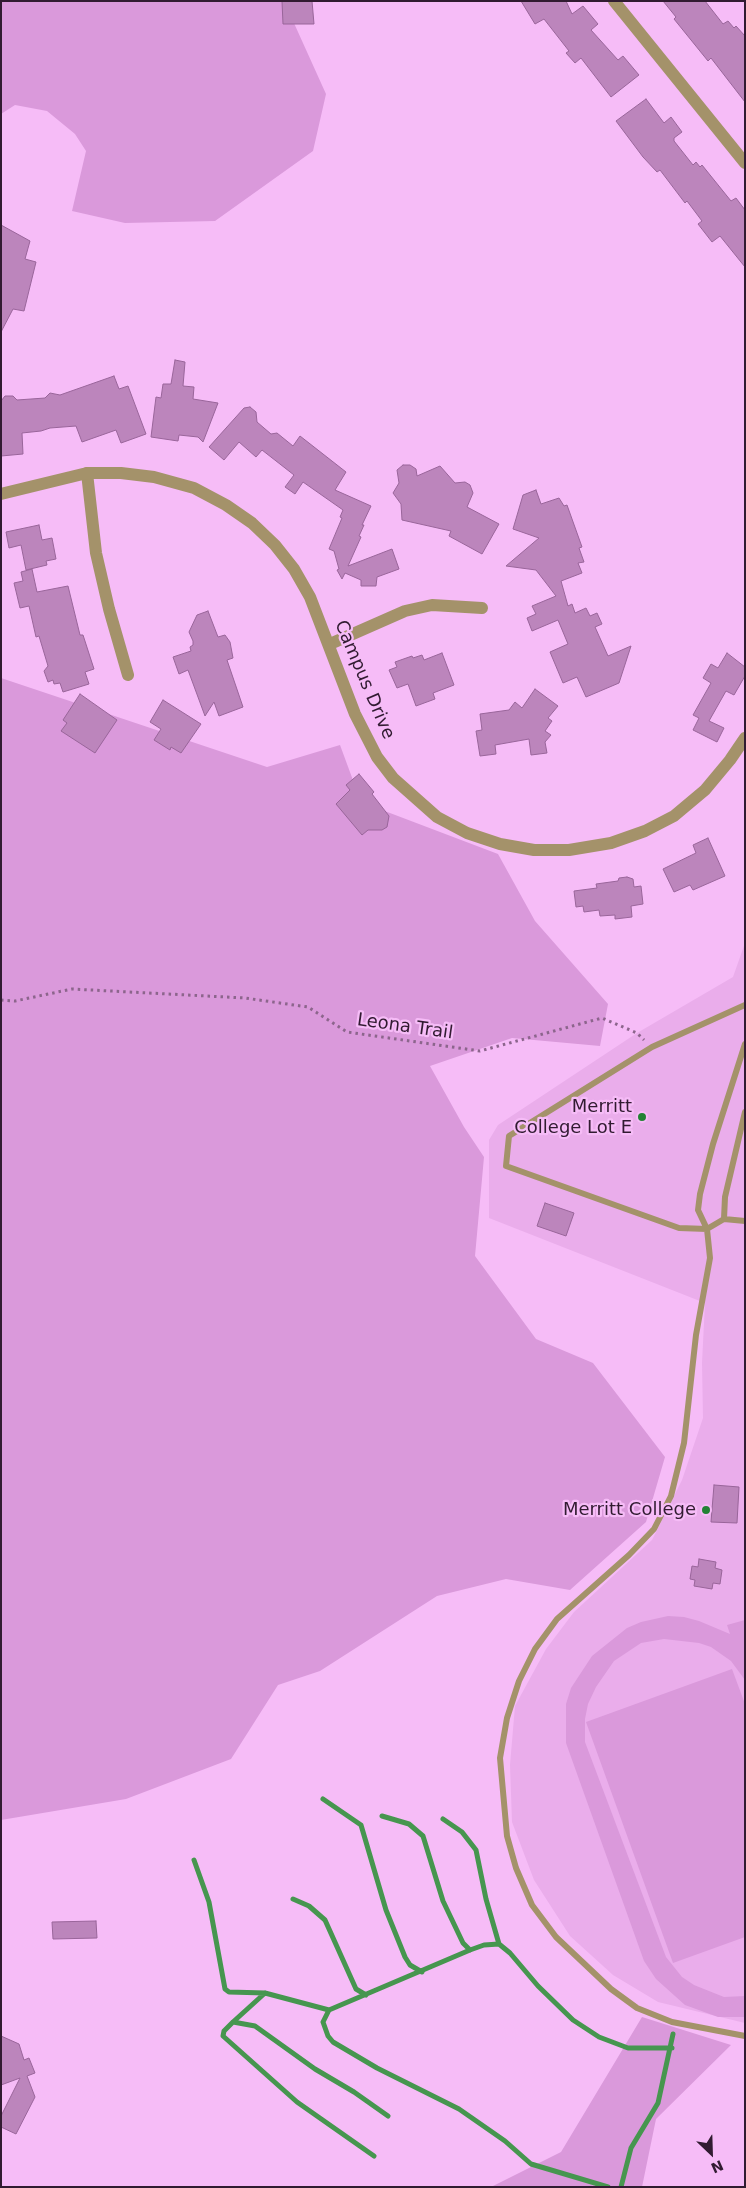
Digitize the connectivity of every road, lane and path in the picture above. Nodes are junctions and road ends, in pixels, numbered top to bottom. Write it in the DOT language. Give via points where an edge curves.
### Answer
graph roads {
  1 [pos="614,1"];
  2 [pos="745,163"];
  3 [pos="87,473"];
  4 [pos="2,491"];
  5 [pos="482,608"];
  6 [pos="330,644"];
  7 [pos="128,675"];
  8 [pos="745,738"];
  9 [pos="1,1000"];
  10 [pos="745,1004"];
  11 [pos="745,1044"];
  12 [pos="652,1047"];
  13 [pos="745,1112"];
  14 [pos="724,1219"];
  15 [pos="745,1221"];
  16 [pos="707,1229"];
  17 [pos="745,2036"];
  1 -- 2 [label="street"];
  3 -- 4 [label="street, Campus Drive"];
  3 -- 6 [label="street, Campus Drive" via="154,477 194,488 252,523 294,569"];
  3 -- 7 [label="street" via="96,553"];
  5 -- 6 [label="street" via="432,605 405,611"];
  6 -- 8 [label="street, Campus Drive" via="365,736 393,778 437,817 467,833 500,844 534,850 569,850 610,843 645,831 674,816 705,790"];
  9 -- 12 [label="path, Leona Trail" via="14,1001 72,989 245,998 308,1007 346,1032 480,1051 602,1018 637,1033"];
  10 -- 12 [label="lane"];
  11 -- 16 [label="lane" via="700,1194 698,1210"];
  12 -- 16 [label="lane" via="509,1136 506,1166 679,1228"];
  13 -- 14 [label="lane" via="725,1197"];
  14 -- 15 [label="lane"];
  14 -- 16 [label="lane"];
  16 -- 17 [label="lane" via="710,1258 696,1335 684,1443 671,1496 654,1529 629,1556 557,1619 535,1649 507,1718 500,1758 507,1836 516,1868 532,1905 556,1937 611,1989 637,2008 672,2022"];
}
